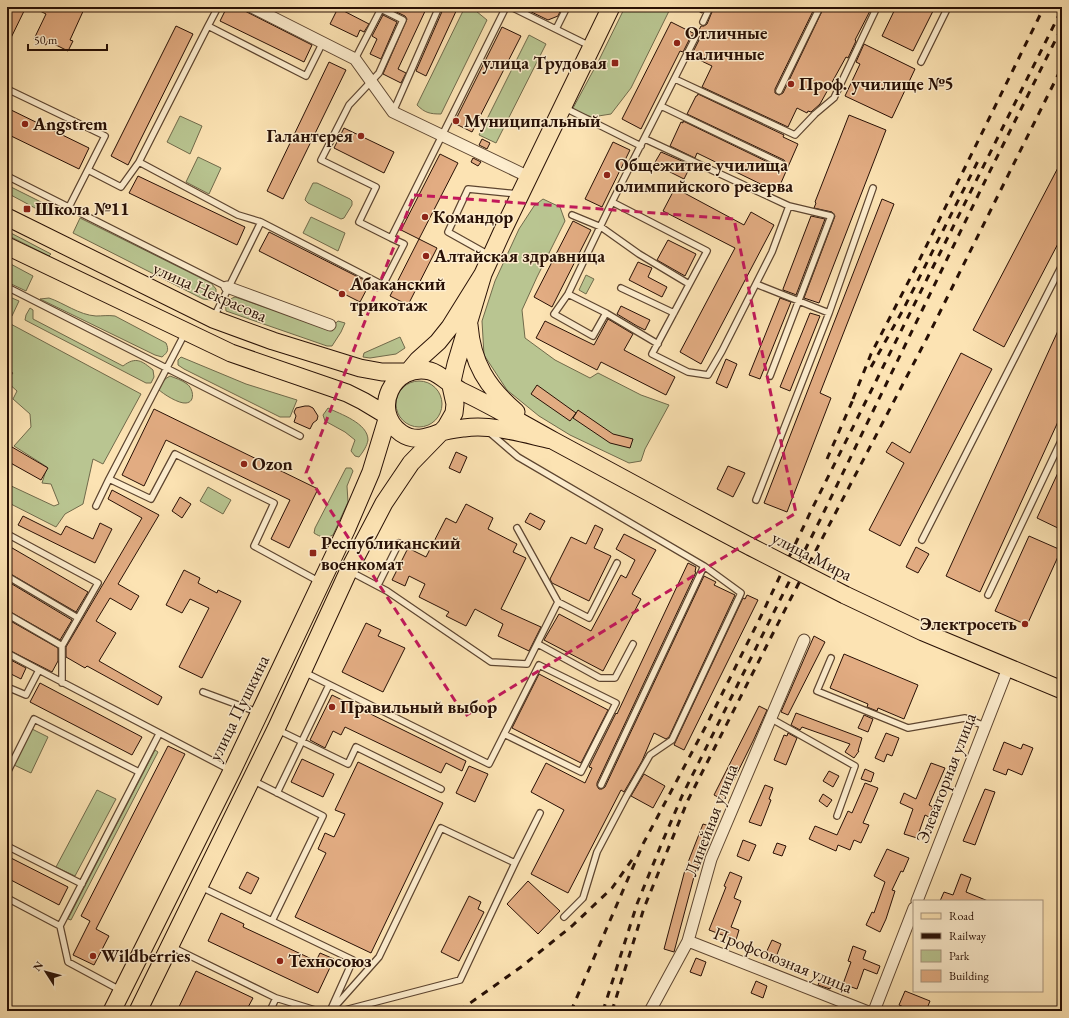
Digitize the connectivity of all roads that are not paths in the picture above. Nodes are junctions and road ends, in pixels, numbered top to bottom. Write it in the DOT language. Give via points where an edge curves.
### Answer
graph roads {
  1 [pos="218,7"];
  2 [pos="252,7"];
  3 [pos="439,7"];
  4 [pos="506,7"];
  5 [pos="511,7"];
  6 [pos="567,7"];
  7 [pos="611,7"];
  8 [pos="710,7"];
  9 [pos="820,7"];
  10 [pos="876,7"];
  11 [pos="948,7"];
  12 [pos="382,8"];
  13 [pos="703,22"];
  14 [pos="208,26"];
  15 [pos="556,29"];
  16 [pos="695,38"];
  17 [pos="323,42"];
  18 [pos="591,47"];
  19 [pos="355,59"];
  20 [pos="921,62"];
  21 [pos="675,79"];
  22 [pos="371,81"];
  23 [pos="7,89"];
  24 [pos="779,91"];
  25 [pos="661,106"];
  26 [pos="563,107"];
  27 [pos="392,112"];
  28 [pos="441,136"];
  29 [pos="645,139"];
  30 [pos="641,146"];
  31 [pos="139,162"];
  32 [pos="782,164"];
  33 [pos="88,170"];
  34 [pos="7,176"];
  35 [pos="529,177"];
  36 [pos="873,188"];
  37 [pos="521,194"];
  38 [pos="612,202"];
  39 [pos="789,206"];
  40 [pos="69,207"];
  41 [pos="572,215"];
  42 [pos="7,217"];
  43 [pos="261,222"];
  44 [pos="601,227"];
  45 [pos="391,238"];
  46 [pos="7,246"];
  47 [pos="491,257"];
  48 [pos="1062,265"];
  49 [pos="483,274"];
  50 [pos="689,284"];
  51 [pos="756,284"];
  52 [pos="7,287"];
  53 [pos="227,287"];
  54 [pos="621,288"];
  55 [pos="568,294"];
  56 [pos="799,301"];
  57 [pos="606,313"];
  58 [pos="674,313"];
  59 [pos="829,313"];
  60 [pos="213,319"];
  61 [pos="469,320"];
  62 [pos="330,326"];
  63 [pos="185,332"];
  64 [pos="658,344"];
  65 [pos="167,367"];
  66 [pos="408,372"];
  67 [pos="770,376"];
  68 [pos="451,386"];
  69 [pos="388,416"];
  70 [pos="484,427"];
  71 [pos="440,432"];
  72 [pos="300,436"];
  73 [pos="1062,439"];
  74 [pos="552,440"];
  75 [pos="109,479"];
  76 [pos="756,500"];
  77 [pos="96,506"];
  78 [pos="517,528"];
  79 [pos="9,535"];
  80 [pos="922,540"];
  81 [pos="399,543"];
  82 [pos="617,563"];
  83 [pos="704,566"];
  84 [pos="349,570"];
  85 [pos="7,576"];
  86 [pos="321,583"];
  87 [pos="378,585"];
  88 [pos="988,595"];
  89 [pos="558,602"];
  90 [pos="7,614"];
  91 [pos="78,618"];
  92 [pos="804,640"];
  93 [pos="538,644"];
  94 [pos="633,644"];
  95 [pos="62,646"];
  96 [pos="7,653"];
  97 [pos="831,658"];
  98 [pos="1008,668"];
  99 [pos="39,670"];
  100 [pos="302,671"];
  101 [pos="62,683"];
  102 [pos="329,685"];
  103 [pos="7,687"];
  104 [pos="1062,690"];
  105 [pos="203,692"];
  106 [pos="259,713"];
  107 [pos="770,718"];
  108 [pos="985,726"];
  109 [pos="276,729"];
  110 [pos="159,734"];
  111 [pos="504,734"];
  112 [pos="302,741"];
  113 [pos="232,771"];
  114 [pos="139,772"];
  115 [pos="7,773"];
  116 [pos="251,780"];
  117 [pos="601,785"];
  118 [pos="440,789"];
  119 [pos="277,793"];
  120 [pos="540,813"];
  121 [pos="837,816"];
  122 [pos="7,846"];
  123 [pos="516,863"];
  124 [pos="82,884"];
  125 [pos="200,886"];
  126 [pos="7,898"];
  127 [pos="917,900"];
  128 [pos="913,911"];
  129 [pos="564,917"];
  130 [pos="272,921"];
  131 [pos="60,926"];
  132 [pos="688,941"];
  133 [pos="170,946"];
  134 [pos="122,991"];
  135 [pos="276,998"];
  136 [pos="112,1011"];
  137 [pos="138,1011"];
  138 [pos="270,1011"];
  139 [pos="318,1011"];
  140 [pos="330,1011"];
  141 [pos="341,1011"];
  142 [pos="650,1011"];
  143 [pos="866,1011"];
  144 [pos="874,1011"];
  1 -- 14 [label="lane"];
  2 -- 17 [label="street"];
  3 -- 27 [label="lane"];
  4 -- 28 [label="lane"];
  5 -- 15 [label="lane"];
  6 -- 15 [label="lane"];
  7 -- 18 [label="main road"];
  8 -- 13 [label="lane"];
  9 -- 24 [label="lane"];
  10 -- 21 [label="lane" via="834,98 794,135"];
  11 -- 20 [label="lane"];
  12 -- 19 [label="lane"];
  12 -- 22 [label="lane" via="403,20 379,73"];
  14 -- 17 [label="lane" via="306,76"];
  14 -- 31 [label="lane"];
  15 -- 18 [label="lane"];
  16 -- 21 [label="lane"];
  17 -- 19 [label="street"];
  18 -- 26 [label="main road"];
  19 -- 22 [label="street"];
  21 -- 25 [label="lane"];
  22 -- 27 [label="street"];
  22 -- 45 [label="lane" via="349,104 321,160 376,187 359,222"];
  23 -- 33 [label="lane" via="105,136"];
  25 -- 29 [label="lane"];
  25 -- 32 [label="lane"];
  26 -- 30 [label="lane"];
  26 -- 35 [label="main road"];
  27 -- 28 [label="street"];
  28 -- 35 [label="street"];
  28 -- 45 [label="lane"];
  29 -- 30 [label="lane"];
  29 -- 39 [label="lane"];
  30 -- 38 [label="lane"];
  31 -- 33 [label="lane" via="121,187"];
  31 -- 43 [label="lane" via="238,215"];
  33 -- 40 [label="lane"];
  34 -- 40 [label="lane"];
  35 -- 37 [label="main road"];
  36 -- 59 [label="lane"];
  37 -- 47 [label="main road"];
  37 -- 47 [label="lane" via="468,189 448,232"];
  38 -- 44 [label="lane"];
  38 -- 50 [label="lane" via="707,251"];
  39 -- 51 [label="lane" via="772,252"];
  39 -- 56 [label="lane" via="830,216"];
  40 -- 53 [label="lane"];
  41 -- 44 [label="lane"];
  42 -- 60 [label="main road, улица Некрасова"];
  43 -- 45 [label="lane" via="383,285 404,244"];
  43 -- 53 [label="lane"];
  44 -- 50 [label="lane" via="639,254"];
  44 -- 55 [label="lane"];
  46 -- 63 [label="main road"];
  47 -- 49 [label="main road"];
  48 -- 80 [label="lane"];
  49 -- 61 [label="main road"];
  49 -- 66 [label="main road" via="450,327"];
  50 -- 58 [label="lane"];
  51 -- 56 [label="lane"];
  51 -- 64 [label="lane" via="708,375 688,372 652,354"];
  52 -- 65 [label="lane"];
  53 -- 60 [label="lane"];
  53 -- 62 [label="street"];
  54 -- 58 [label="lane"];
  55 -- 57 [label="lane"];
  55 -- 57 [label="lane" via="554,314 593,336"];
  56 -- 59 [label="lane"];
  56 -- 67 [label="lane"];
  57 -- 64 [label="lane"];
  58 -- 64 [label="lane"];
  59 -- 76 [label="lane"];
  60 -- 66 [label="main road, улица Некрасова" via="360,368 382,372"];
  61 -- 68 [label="main road"];
  61 -- 74 [label="main road" via="470,339 481,372 508,405"];
  63 -- 65 [label="lane"];
  63 -- 69 [label="main road" via="231,353 347,393"];
  65 -- 72 [label="lane"];
  65 -- 75 [label="lane"];
  66 -- 68 [label="main road" via="432,372"];
  66 -- 69 [label="main road" via="399,378 387,396"];
  68 -- 71 [label="main road" via="454,412 451,420"];
  68 -- 74 [label="main road"];
  69 -- 71 [label="main road" via="397,429 410,437 421,439"];
  69 -- 86 [label="main road, улица Пушкина" via="362,493"];
  70 -- 71 [label="main road"];
  70 -- 74 [label="main road"];
  70 -- 83 [label="lane" via="518,457"];
  71 -- 84 [label="main road" via="411,463 392,490"];
  73 -- 88 [label="lane"];
  74 -- 98 [label="main road, улица Мира, bridge" via="845,595"];
  75 -- 77 [label="lane"];
  75 -- 86 [label="lane" via="151,499 175,454 274,503 254,546"];
  78 -- 89 [label="lane"];
  79 -- 91 [label="lane" via="98,583"];
  81 -- 87 [label="lane"];
  82 -- 89 [label="lane" via="589,618"];
  83 -- 117 [label="lane"];
  83 -- 129 [label="lane" via="741,593 672,740 650,756 597,852 583,898"];
  84 -- 87 [label="lane"];
  84 -- 100 [label="main road"];
  85 -- 91 [label="lane"];
  86 -- 106 [label="main road, улица Пушкина"];
  87 -- 93 [label="lane" via="491,662 527,664"];
  89 -- 93 [label="lane"];
  90 -- 95 [label="lane"];
  91 -- 95 [label="lane"];
  92 -- 107 [label="street, Линейная улица"];
  93 -- 94 [label="lane" via="600,678 615,678"];
  95 -- 101 [label="lane"];
  96 -- 99 [label="lane"];
  97 -- 108 [label="lane" via="817,691 908,728 964,718"];
  98 -- 104 [label="main road, улица Мира"];
  98 -- 108 [label="street, Элеваторная улица"];
  99 -- 101 [label="lane"];
  99 -- 103 [label="lane" via="26,695"];
  100 -- 102 [label="lane"];
  100 -- 109 [label="main road"];
  101 -- 110 [label="lane"];
  102 -- 111 [label="lane" via="489,764"];
  102 -- 112 [label="lane"];
  105 -- 106 [label="lane"];
  106 -- 113 [label="main road, улица Пушкина"];
  107 -- 121 [label="lane" via="855,766"];
  107 -- 132 [label="street, Линейная улица" via="710,859"];
  108 -- 127 [label="street, Элеваторная улица"];
  109 -- 112 [label="lane"];
  109 -- 116 [label="main road"];
  110 -- 113 [label="lane"];
  110 -- 114 [label="lane"];
  111 -- 111 [label="lane" via="539,665 616,704 581,772"];
  112 -- 118 [label="lane" via="348,764 356,747"];
  112 -- 119 [label="lane"];
  113 -- 134 [label="main road, улица Пушкина"];
  114 -- 115 [label="lane" via="34,719"];
  114 -- 124 [label="lane"];
  116 -- 119 [label="lane"];
  116 -- 125 [label="main road"];
  119 -- 130 [label="lane" via="323,816"];
  120 -- 123 [label="lane"];
  122 -- 124 [label="lane"];
  123 -- 140 [label="lane" via="441,828 379,957"];
  123 -- 141 [label="lane" via="460,980"];
  124 -- 131 [label="lane"];
  125 -- 130 [label="lane"];
  125 -- 133 [label="main road"];
  126 -- 131 [label="lane"];
  128 -- 144 [label="street"];
  130 -- 140 [label="lane" via="353,960"];
  131 -- 134 [label="lane" via="68,962"];
  132 -- 142 [label="street, Линейная улица"];
  132 -- 143 [label="street, Профсоюзная улица"];
  133 -- 135 [label="lane"];
  133 -- 137 [label="main road"];
  134 -- 136 [label="main road, улица Пушкина"];
  135 -- 138 [label="lane"];
  135 -- 139 [label="lane"];
}
